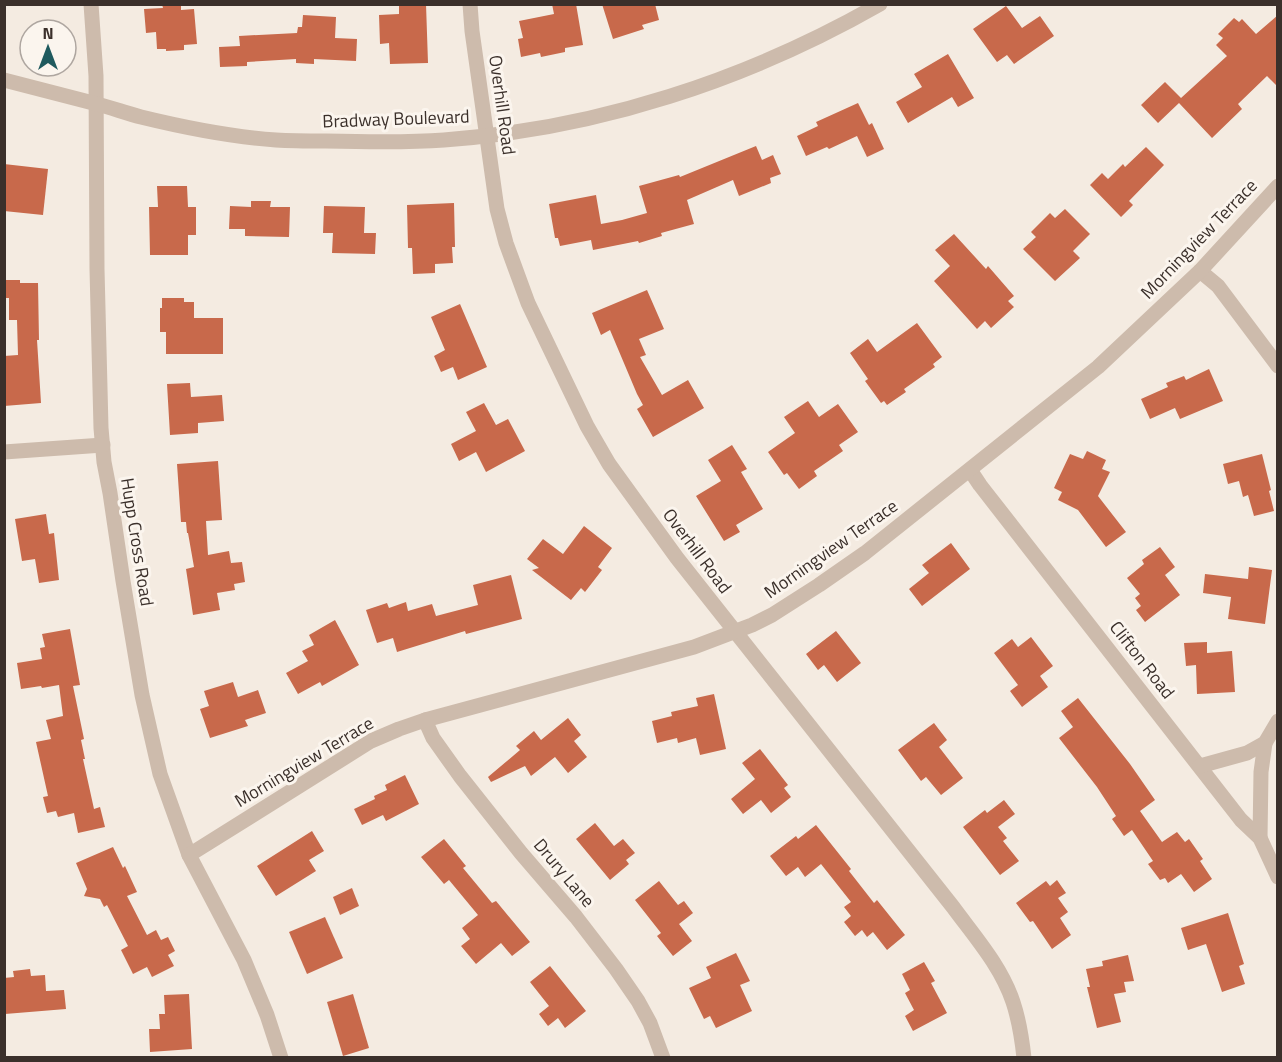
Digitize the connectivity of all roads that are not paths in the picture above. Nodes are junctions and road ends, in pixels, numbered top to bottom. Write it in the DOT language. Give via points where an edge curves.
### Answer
graph roads {
  1 [pos="91,4"];
  2 [pos="470,4"];
  3 [pos="880,4"];
  4 [pos="4,80"];
  5 [pos="97,104"];
  6 [pos="486,135"];
  7 [pos="1278,186"];
  8 [pos="1200,271"];
  9 [pos="1278,366"];
  10 [pos="103,445"];
  11 [pos="4,452"];
  12 [pos="970,470"];
  13 [pos="734,632"];
  14 [pos="425,720"];
  15 [pos="1278,721"];
  16 [pos="1265,743"];
  17 [pos="1200,766"];
  18 [pos="1260,838"];
  19 [pos="189,855"];
  20 [pos="1278,877"];
  21 [pos="281,1058"];
  22 [pos="663,1058"];
  23 [pos="1024,1058"];
  1 -- 5 [label="street, Hupp Cross Road"];
  2 -- 6 [label="street, Overhill Road"];
  3 -- 6 [label="street, Bradway Boulevard" via="784,54 675,95 572,122"];
  4 -- 5 [label="street, Bradway Boulevard"];
  5 -- 6 [label="street, Bradway Boulevard" via="141,117 275,140 388,142"];
  5 -- 10 [label="street, Hupp Cross Road" via="98,345"];
  6 -- 13 [label="street, Overhill Road" via="497,209 518,277 587,426 609,464 676,558"];
  7 -- 8 [label="street, Morningview Terrace"];
  8 -- 9 [label="street" via="1218,286"];
  8 -- 12 [label="street, Morningview Terrace" via="1098,366"];
  10 -- 11 [label="street"];
  10 -- 19 [label="street, Hupp Cross Road" via="142,695 160,774"];
  12 -- 13 [label="street, Morningview Terrace" via="819,585 772,615"];
  12 -- 17 [label="street, Clifton Road"];
  13 -- 14 [label="street, Morningview Terrace" via="683,650"];
  13 -- 23 [label="street, Overhill Road" via="993,961 1013,1002"];
  14 -- 19 [label="street, Morningview Terrace" via="371,741"];
  14 -- 22 [label="street, Drury Lane" via="460,776 638,1001"];
  15 -- 16 [label="street"];
  16 -- 17 [label="street" via="1246,753"];
  16 -- 18 [label="street"];
  17 -- 18 [label="street, Clifton Road" via="1240,820"];
  18 -- 20 [label="street, Clifton Road"];
  19 -- 21 [label="street, Hupp Cross Road" via="244,960"];
}
